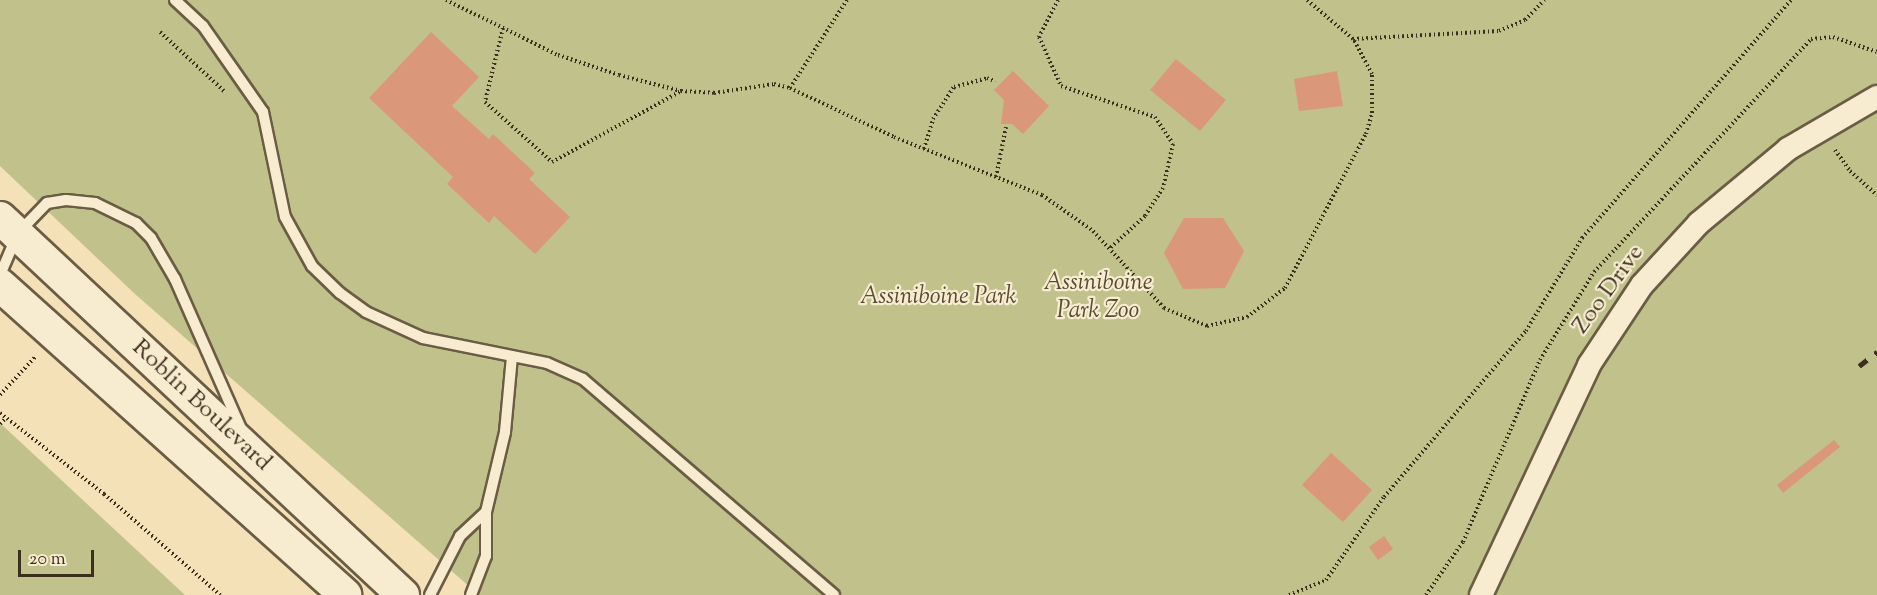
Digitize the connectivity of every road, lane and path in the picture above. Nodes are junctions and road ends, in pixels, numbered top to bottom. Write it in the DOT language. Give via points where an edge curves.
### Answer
graph roads {
  1 [pos="175,0"];
  2 [pos="446,0"];
  3 [pos="847,0"];
  4 [pos="1058,0"];
  5 [pos="1306,0"];
  6 [pos="1544,0"];
  7 [pos="1791,0"];
  8 [pos="502,28"];
  9 [pos="160,32"];
  10 [pos="1353,39"];
  11 [pos="995,81"];
  12 [pos="790,88"];
  13 [pos="681,91"];
  14 [pos="1877,98"];
  15 [pos="235,102"];
  16 [pos="1006,127"];
  17 [pos="1822,129"];
  18 [pos="924,149"];
  19 [pos="996,177"];
  20 [pos="1877,195"];
  21 [pos="9,226"];
  22 [pos="1109,249"];
  23 [pos="0,275"];
  24 [pos="0,285"];
  25 [pos="43,349"];
  26 [pos="512,356"];
  27 [pos="0,395"];
  28 [pos="0,413"];
  29 [pos="6,418"];
  30 [pos="0,424"];
  31 [pos="250,452"];
  32 [pos="486,512"];
  33 [pos="220,595"];
  34 [pos="345,595"];
  35 [pos="403,595"];
  36 [pos="430,595"];
  37 [pos="471,595"];
  38 [pos="834,595"];
  39 [pos="1289,595"];
  40 [pos="1481,595"];
  1 -- 26 [label="lane" via="203,26 263,112 276,193 312,266 340,293 395,327 453,346"];
  2 -- 8 [label="path"];
  3 -- 12 [label="path"];
  4 -- 22 [label="path" via="1039,37 1061,86 1155,117 1173,144 1163,188 1145,216"];
  5 -- 10 [label="path"];
  6 -- 10 [label="path" via="1525,20 1499,31"];
  7 -- 39 [label="path" via="1582,238 1526,331 1384,497 1326,580"];
  8 -- 13 [label="path" via="592,67"];
  8 -- 13 [label="path" via="485,102 552,162"];
  9 -- 15 [label="path"];
  10 -- 22 [label="path" via="1372,74 1375,93 1366,134 1298,271 1269,303 1228,325 1207,326 1183,319 1148,293"];
  11 -- 18 [label="path" via="987,78 954,87 933,119"];
  12 -- 13 [label="path" via="774,84 714,93"];
  12 -- 18 [label="path"];
  14 -- 17 [label="street, Zoo Drive"];
  16 -- 19 [label="path"];
  17 -- 20 [label="path" via="1850,171"];
  17 -- 40 [label="street, Zoo Drive" via="1788,149 1699,223 1642,285 1589,365"];
  18 -- 19 [label="path"];
  19 -- 22 [label="path" via="1042,195 1093,231"];
  21 -- 23 [label="lane"];
  21 -- 31 [label="main road, Roblin Boulevard"];
  21 -- 31 [label="lane" via="46,203 66,200 95,203 136,223 151,238 175,279"];
  24 -- 34 [label="main road, Roblin Boulevard"];
  25 -- 27 [label="path"];
  26 -- 32 [label="lane" via="505,432"];
  26 -- 38 [label="lane" via="547,363 583,379"];
  28 -- 29 [label="path"];
  29 -- 30 [label="path"];
  29 -- 33 [label="path" via="104,494"];
  31 -- 35 [label="main road, Roblin Boulevard"];
  32 -- 36 [label="lane" via="460,536"];
  32 -- 37 [label="lane" via="486,556"];
}
